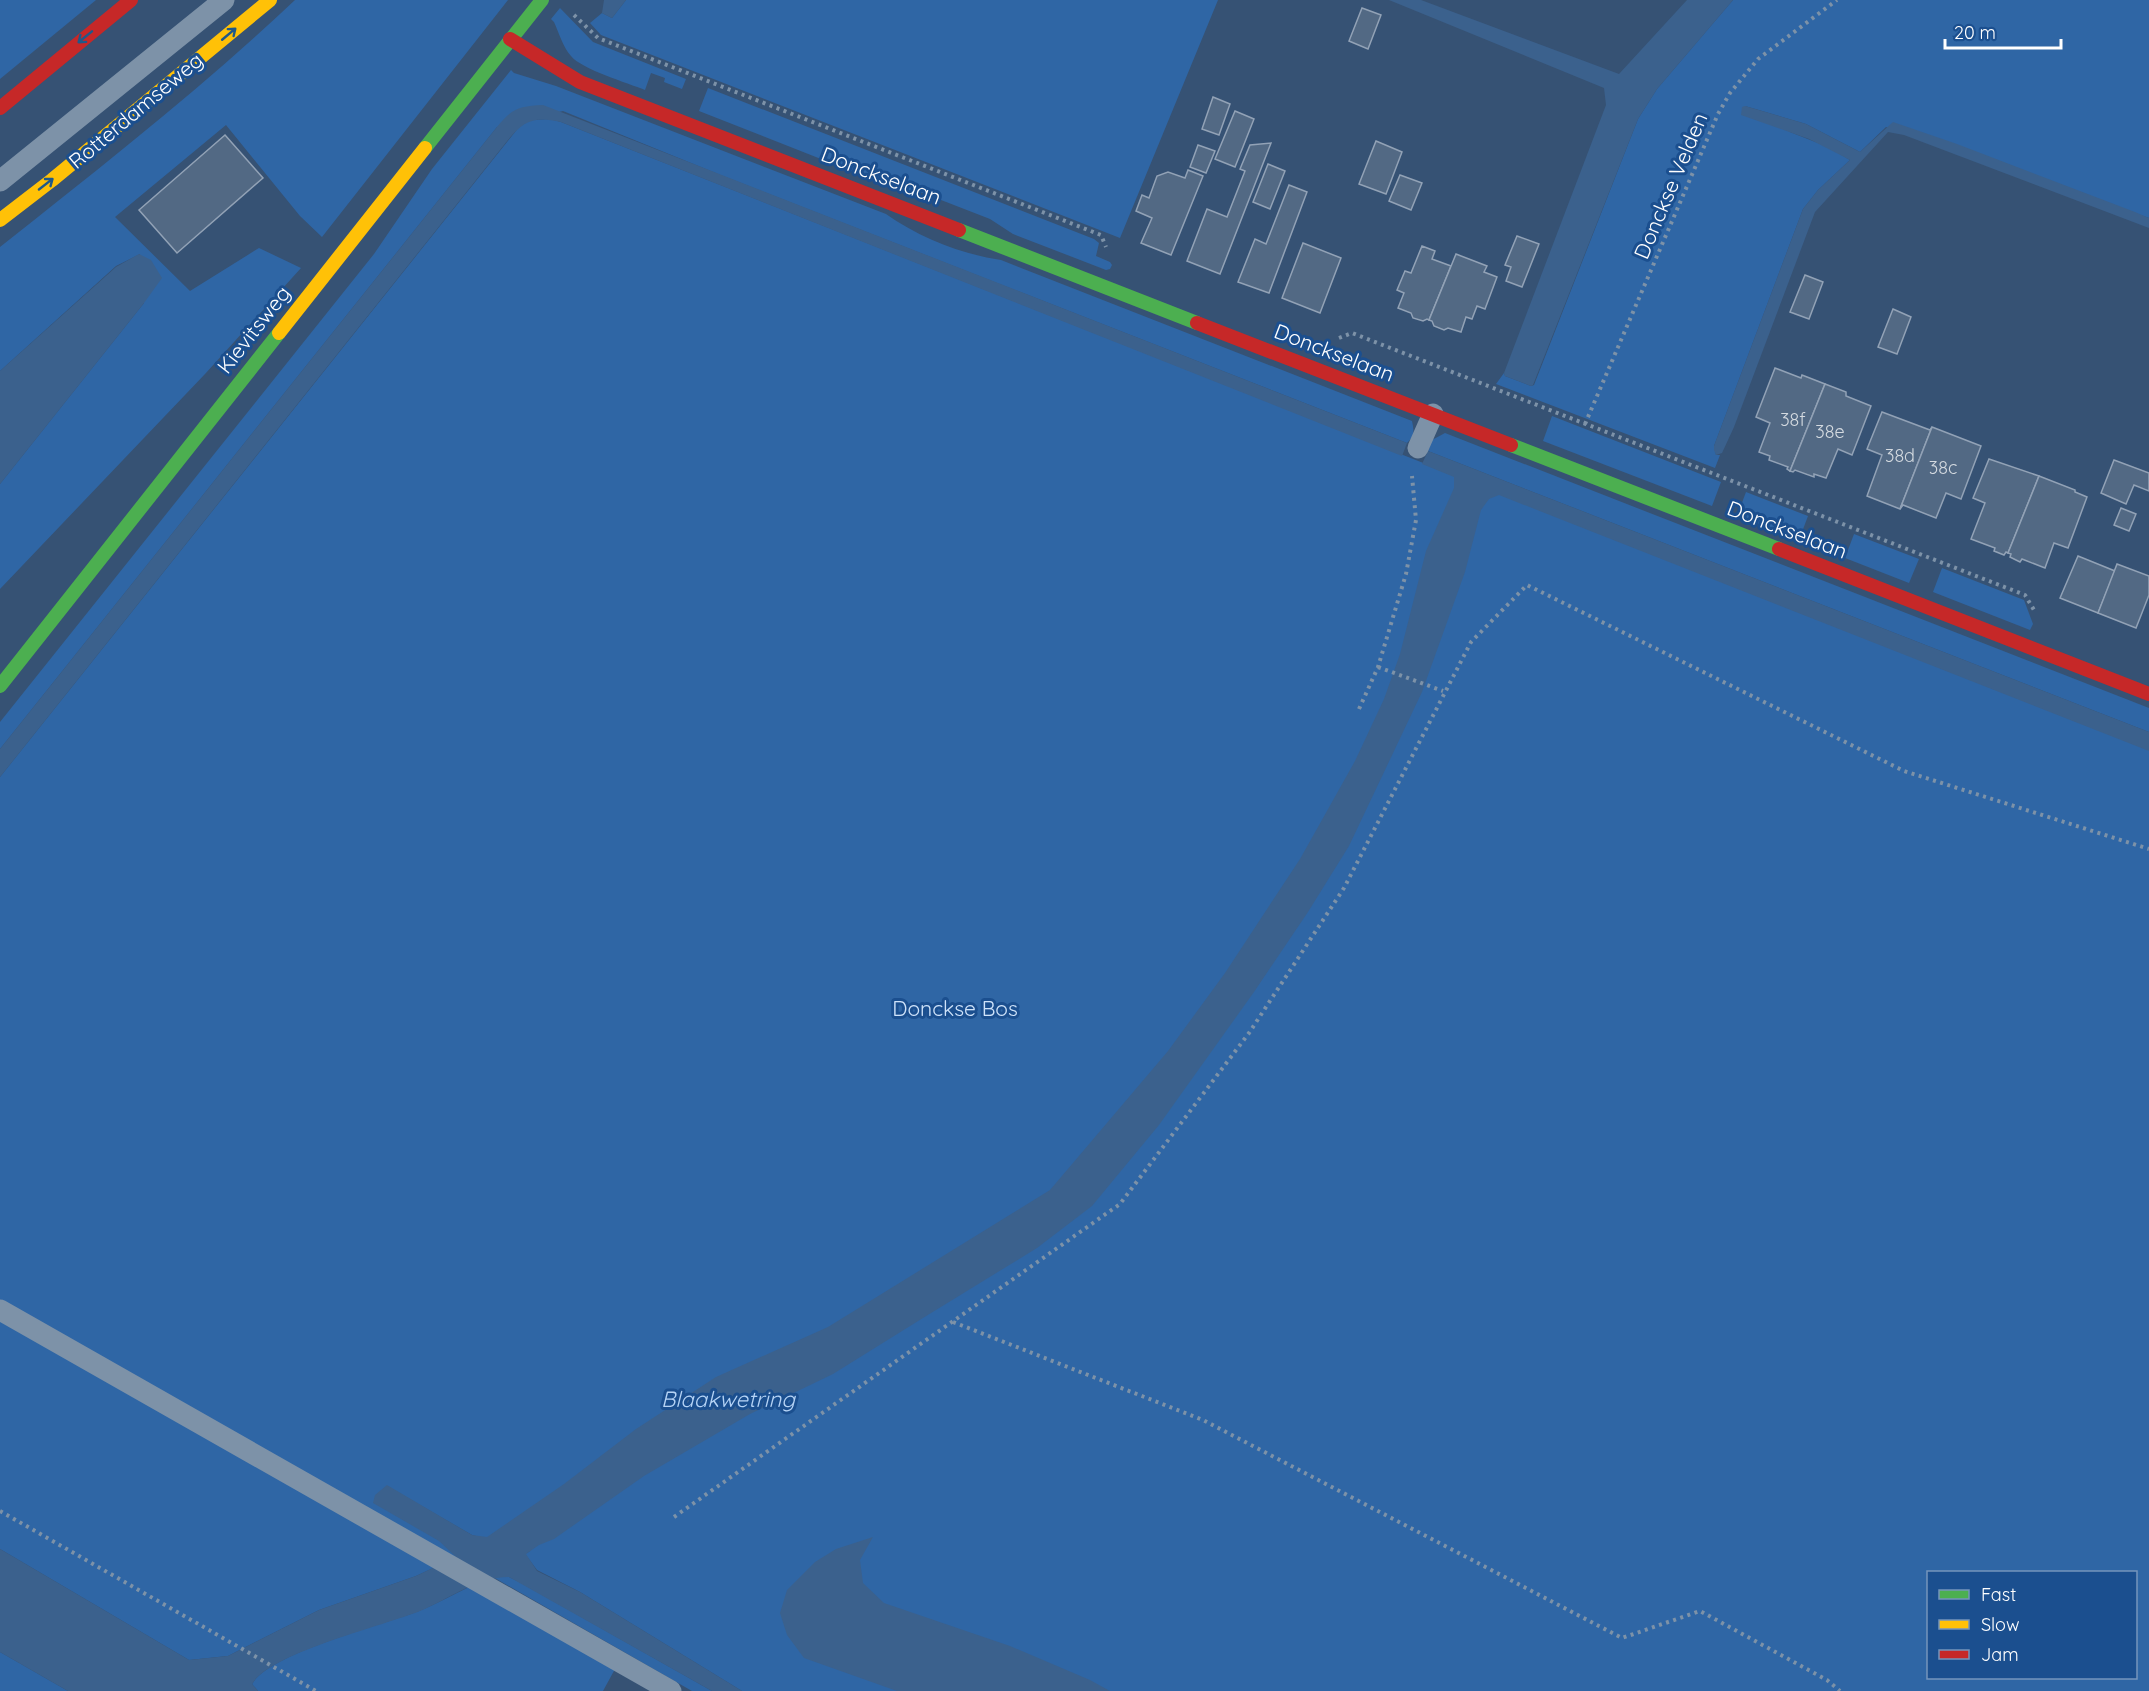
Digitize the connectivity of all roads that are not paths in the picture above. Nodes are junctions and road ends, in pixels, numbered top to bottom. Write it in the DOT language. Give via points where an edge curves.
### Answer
graph roads {
  1 [pos="130,0"];
  2 [pos="224,0"];
  3 [pos="270,0"];
  4 [pos="542,0"];
  5 [pos="510,39"];
  6 [pos="0,108"];
  7 [pos="0,181"];
  8 [pos="0,220"];
  9 [pos="1433,414"];
  10 [pos="1418,448"];
  11 [pos="0,686"];
  12 [pos="2149,694"];
  13 [pos="0,1310"];
  14 [pos="671,1691"];
  1 -- 6 [label="street, one-way"];
  2 -- 7 [label="lane, Rotterdamseweg"];
  8 -- 3 [label="street, Rotterdamseweg, one-way"];
  4 -- 5 [label="street, Kievitsweg"];
  5 -- 9 [label="street, Donckselaan" via="580,82"];
  5 -- 11 [label="street, Kievitsweg"];
  9 -- 10 [label="lane"];
  9 -- 12 [label="street, Donckselaan"];
  13 -- 14 [label="lane"];
}
